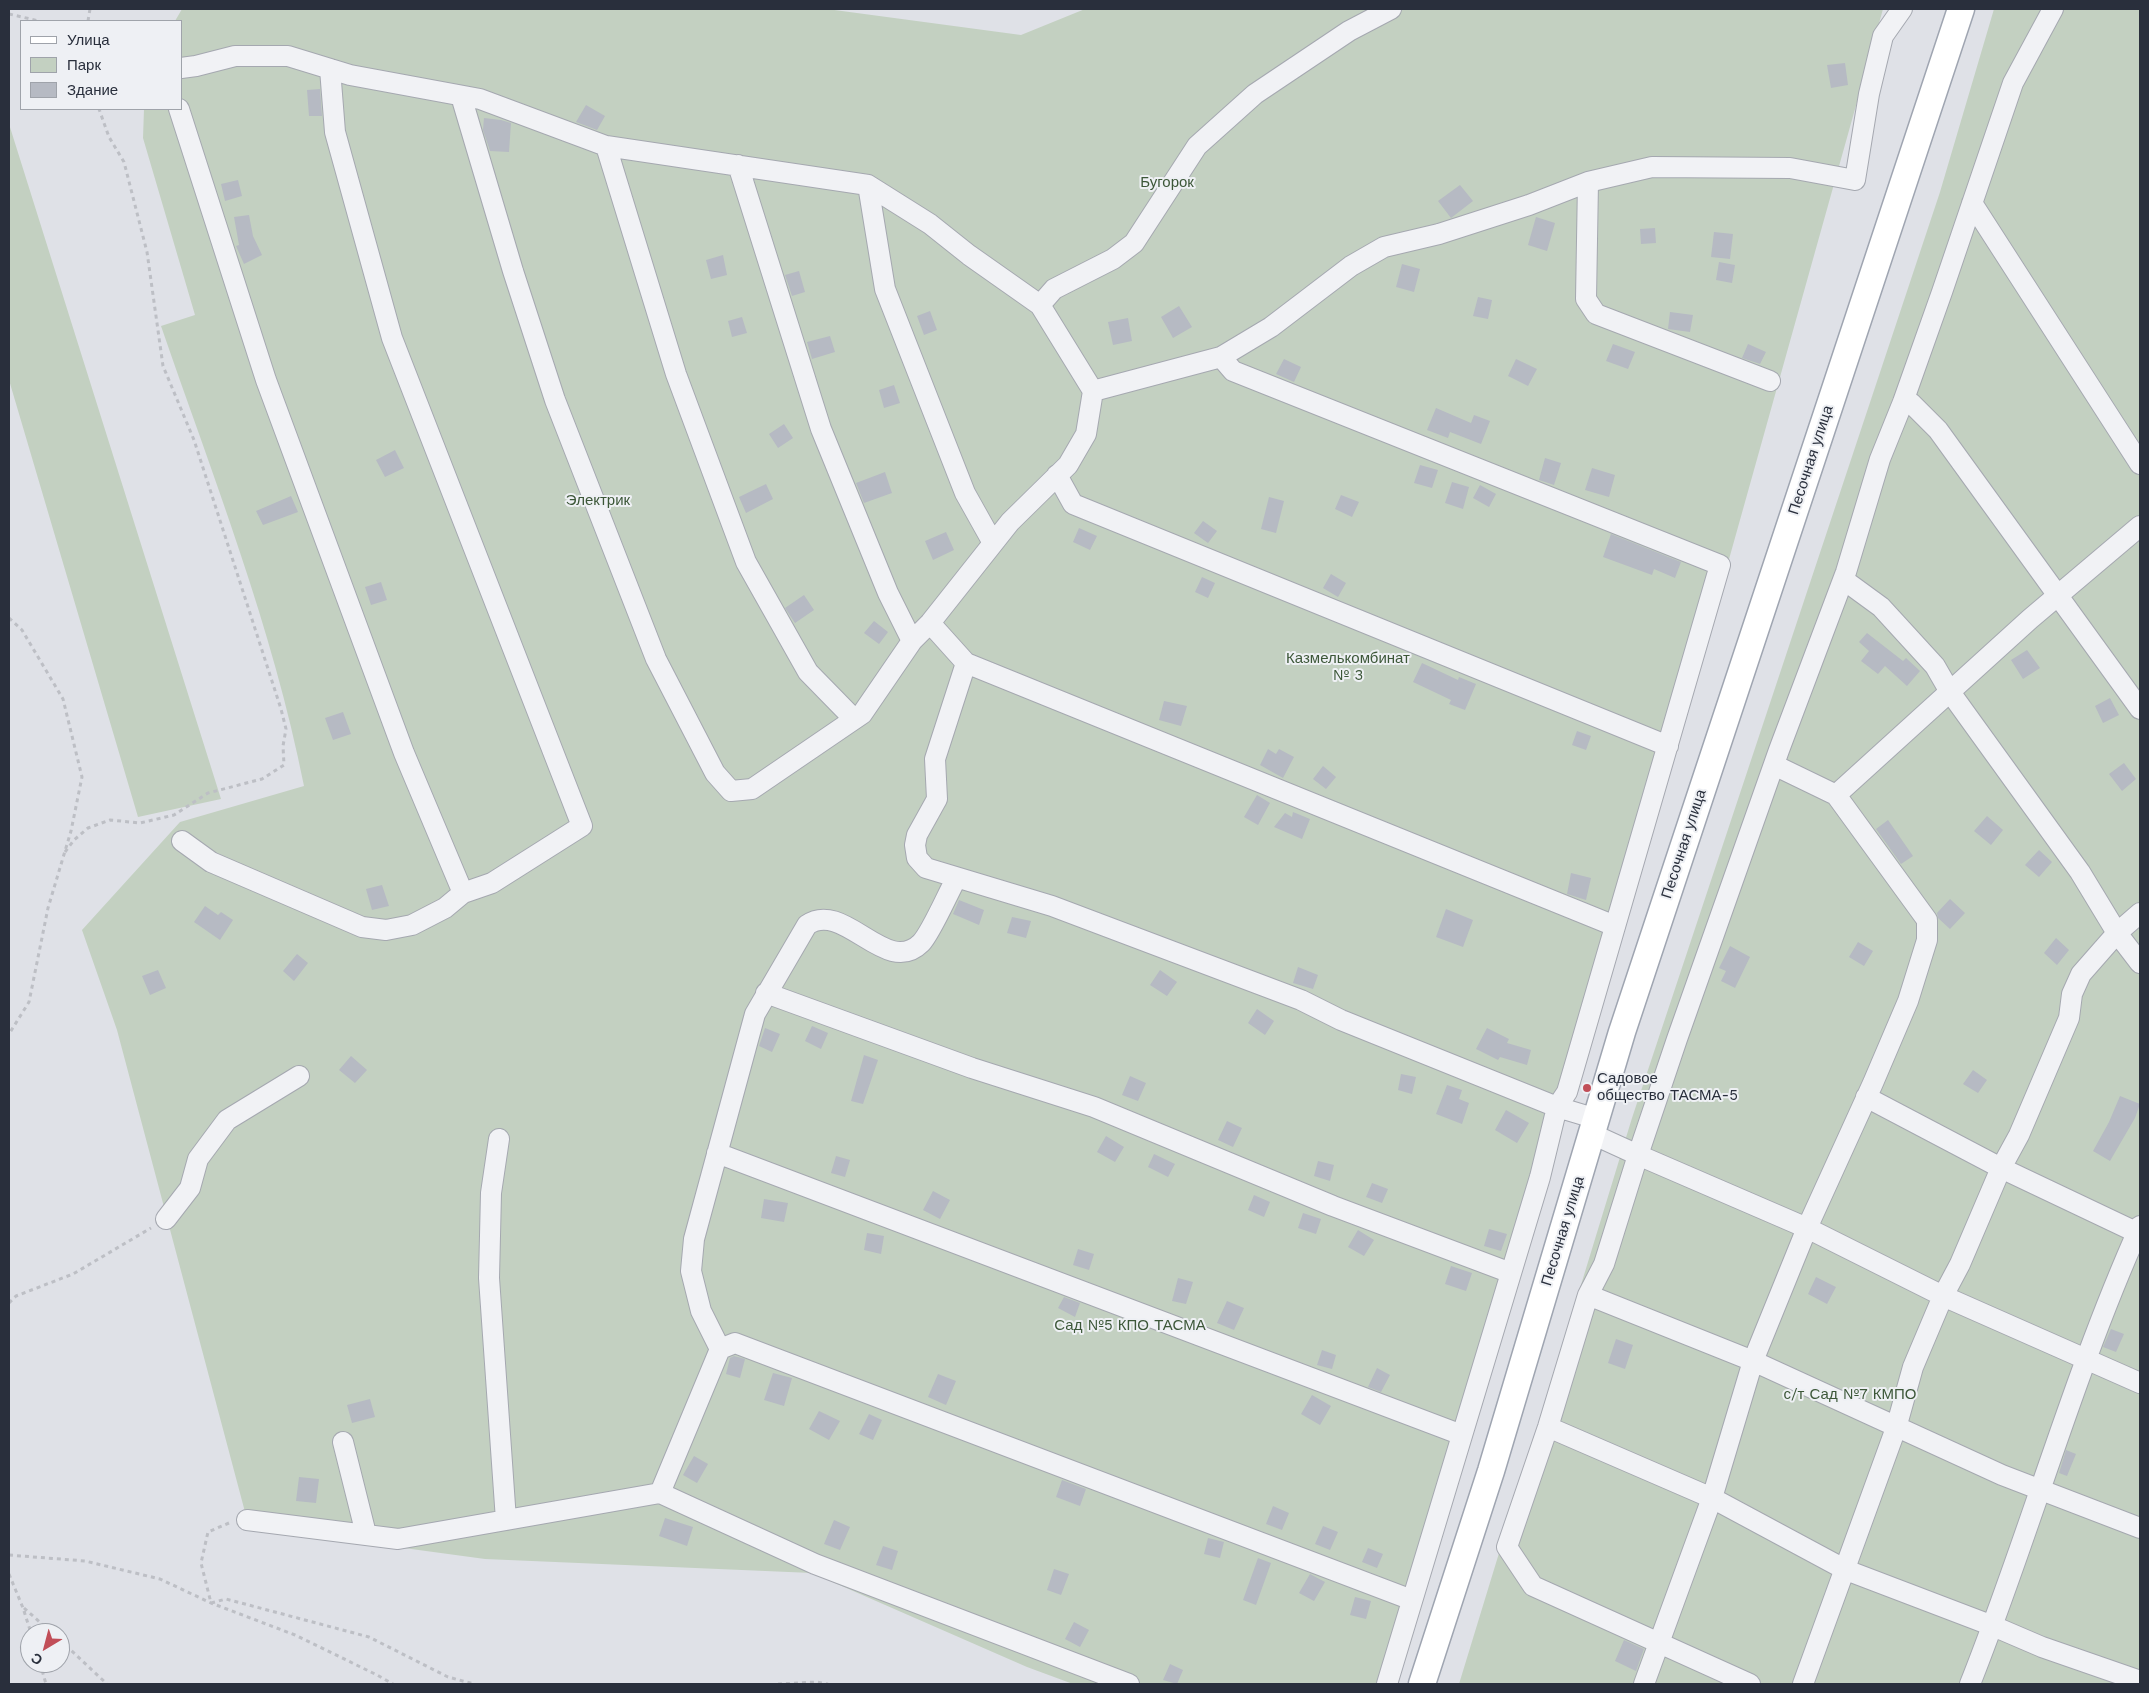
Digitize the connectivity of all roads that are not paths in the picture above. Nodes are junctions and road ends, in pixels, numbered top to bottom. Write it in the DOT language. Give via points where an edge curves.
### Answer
graph roads {
  1 [pos="1391,9"];
  2 [pos="1902,9"];
  3 [pos="1961,9"];
  4 [pos="2053,9"];
  5 [pos="182,68"];
  6 [pos="330,69"];
  7 [pos="461,96"];
  8 [pos="179,110"];
  9 [pos="606,146"];
  10 [pos="738,166"];
  11 [pos="1588,182"];
  12 [pos="868,185"];
  13 [pos="1972,202"];
  14 [pos="1040,305"];
  15 [pos="1221,357"];
  16 [pos="1770,381"];
  17 [pos="1093,391"];
  18 [pos="1911,403"];
  19 [pos="2140,464"];
  20 [pos="1057,476"];
  21 [pos="2140,526"];
  22 [pos="993,543"];
  23 [pos="1844,580"];
  24 [pos="2058,596"];
  25 [pos="930,623"];
  26 [pos="912,641"];
  27 [pos="966,663"];
  28 [pos="1950,692"];
  29 [pos="2140,709"];
  30 [pos="854,719"];
  31 [pos="1668,746"];
  32 [pos="1774,764"];
  33 [pos="1836,795"];
  34 [pos="182,841"];
  35 [pos="956,878"];
  36 [pos="463,893"];
  37 [pos="2140,913"];
  38 [pos="1615,926"];
  39 [pos="2117,933"];
  40 [pos="2140,962"];
  41 [pos="766,993"];
  42 [pos="299,1076"];
  43 [pos="1866,1097"];
  44 [pos="1558,1106"];
  45 [pos="1594,1126"];
  46 [pos="499,1139"];
  47 [pos="717,1152"];
  48 [pos="1638,1155"];
  49 [pos="2002,1168"];
  50 [pos="166,1219"];
  51 [pos="1807,1228"];
  52 [pos="2139,1231"];
  53 [pos="1511,1273"];
  54 [pos="1588,1295"];
  55 [pos="1942,1296"];
  56 [pos="720,1349"];
  57 [pos="2086,1359"];
  58 [pos="1753,1361"];
  59 [pos="2140,1383"];
  60 [pos="1548,1427"];
  61 [pos="1896,1428"];
  62 [pos="1462,1434"];
  63 [pos="343,1442"];
  64 [pos="2040,1489"];
  65 [pos="660,1493"];
  66 [pos="1712,1498"];
  67 [pos="247,1520"];
  68 [pos="506,1520"];
  69 [pos="2140,1528"];
  70 [pos="366,1534"];
  71 [pos="1846,1570"];
  72 [pos="1412,1600"];
  73 [pos="1993,1626"];
  74 [pos="1659,1644"];
  75 [pos="2138,1679"];
  76 [pos="1129,1684"];
  77 [pos="1387,1684"];
  78 [pos="1422,1684"];
  79 [pos="1644,1684"];
  80 [pos="1750,1684"];
  81 [pos="1803,1684"];
  82 [pos="1970,1684"];
  1 -- 14 [label="street" via="1349,31 1255,94 1197,146 1134,243 1113,259 1054,289"];
  2 -- 11 [label="street" via="1883,36 1869,94 1855,180 1790,168 1652,167"];
  3 -- 45 [label="main road, Песочная улица" via="1622,1032"];
  4 -- 13 [label="street" via="2013,83"];
  5 -- 6 [label="street" via="234,56 288,56"];
  6 -- 7 [label="street"];
  6 -- 36 [label="street" via="335,132 392,338 582,826 492,883"];
  7 -- 9 [label="street" via="480,99"];
  7 -- 30 [label="street" via="512,271 555,400 656,659 715,773 731,791 752,789"];
  8 -- 36 [label="street" via="269,390 404,753"];
  9 -- 10 [label="street"];
  9 -- 30 [label="street" via="676,374 746,562 808,672"];
  10 -- 12 [label="street"];
  10 -- 26 [label="street" via="821,429 888,593"];
  11 -- 15 [label="street" via="1439,234 1384,247 1351,266 1271,327"];
  11 -- 16 [label="street" via="1586,300 1596,314"];
  12 -- 14 [label="street" via="930,224"];
  12 -- 22 [label="street" via="885,289 965,493"];
  13 -- 19 [label="street"];
  13 -- 23 [label="street" via="1933,320 1880,459"];
  14 -- 17 [label="street"];
  15 -- 17 [label="street"];
  15 -- 31 [label="street" via="1233,371 1720,565"];
  17 -- 20 [label="street" via="1086,434 1068,465"];
  18 -- 24 [label="street" via="1938,430"];
  20 -- 22 [label="street"];
  20 -- 31 [label="street" via="1073,504"];
  21 -- 24 [label="street"];
  22 -- 25 [label="street"];
  23 -- 28 [label="street" via="1881,607 1935,666"];
  23 -- 32 [label="street"];
  24 -- 28 [label="street"];
  24 -- 29 [label="street"];
  25 -- 26 [label="street"];
  25 -- 27 [label="street"];
  26 -- 30 [label="street" via="862,714"];
  27 -- 35 [label="street" via="935,759 937,799 917,834 915,845 917,858 926,868"];
  27 -- 38 [label="street"];
  28 -- 33 [label="street"];
  28 -- 39 [label="street" via="2080,872"];
  31 -- 38 [label="street"];
  32 -- 33 [label="street"];
  32 -- 48 [label="street"];
  33 -- 43 [label="street" via="1927,920 1927,940 1908,1001"];
  34 -- 36 [label="street" via="212,862 362,928 386,930 412,925 445,908"];
  35 -- 41 [label="street" via="923,941 914,950 901,954 888,950 829,918 814,919 807,924"];
  35 -- 44 [label="street" via="1052,906 1301,1000 1341,1020"];
  37 -- 39 [label="street"];
  38 -- 44 [label="street" via="1567,1092"];
  39 -- 40 [label="street"];
  39 -- 49 [label="street" via="2081,974 2072,994 2069,1018"];
  41 -- 47 [label="street" via="755,1014"];
  41 -- 53 [label="street" via="972,1068 1094,1106 1333,1206"];
  42 -- 50 [label="street" via="227,1120 198,1159 190,1188"];
  43 -- 49 [label="street"];
  43 -- 51 [label="street"];
  44 -- 45 [label="street"];
  44 -- 53 [label="street"];
  45 -- 48 [label="street"];
  45 -- 78 [label="main road, Песочная улица" via="1491,1471"];
  46 -- 68 [label="street" via="491,1192 489,1278"];
  47 -- 56 [label="street" via="694,1239 692,1271 701,1312"];
  47 -- 62 [label="street"];
  48 -- 51 [label="street"];
  48 -- 54 [label="street" via="1604,1264"];
  49 -- 52 [label="street"];
  49 -- 55 [label="street" via="1960,1264"];
  51 -- 55 [label="street"];
  51 -- 58 [label="street"];
  52 -- 57 [label="street"];
  53 -- 62 [label="street"];
  54 -- 58 [label="street"];
  54 -- 60 [label="street"];
  55 -- 57 [label="street"];
  55 -- 61 [label="street" via="1913,1367"];
  56 -- 65 [label="street"];
  56 -- 72 [label="street" via="735,1343"];
  57 -- 59 [label="street"];
  57 -- 64 [label="street"];
  58 -- 61 [label="street"];
  58 -- 66 [label="street"];
  60 -- 66 [label="street"];
  60 -- 74 [label="street" via="1508,1547 1533,1586"];
  61 -- 64 [label="street"];
  61 -- 71 [label="street"];
  62 -- 72 [label="street"];
  63 -- 70 [label="street"];
  64 -- 69 [label="street"];
  64 -- 73 [label="street"];
  65 -- 68 [label="street"];
  65 -- 76 [label="street" via="814,1564"];
  66 -- 71 [label="street"];
  66 -- 74 [label="street"];
  67 -- 70 [label="street"];
  68 -- 70 [label="street" via="398,1538"];
  71 -- 73 [label="street"];
  71 -- 81 [label="street"];
  72 -- 77 [label="street"];
  73 -- 75 [label="street" via="2042,1647"];
  73 -- 82 [label="street"];
  74 -- 79 [label="street"];
  74 -- 80 [label="street"];
}
